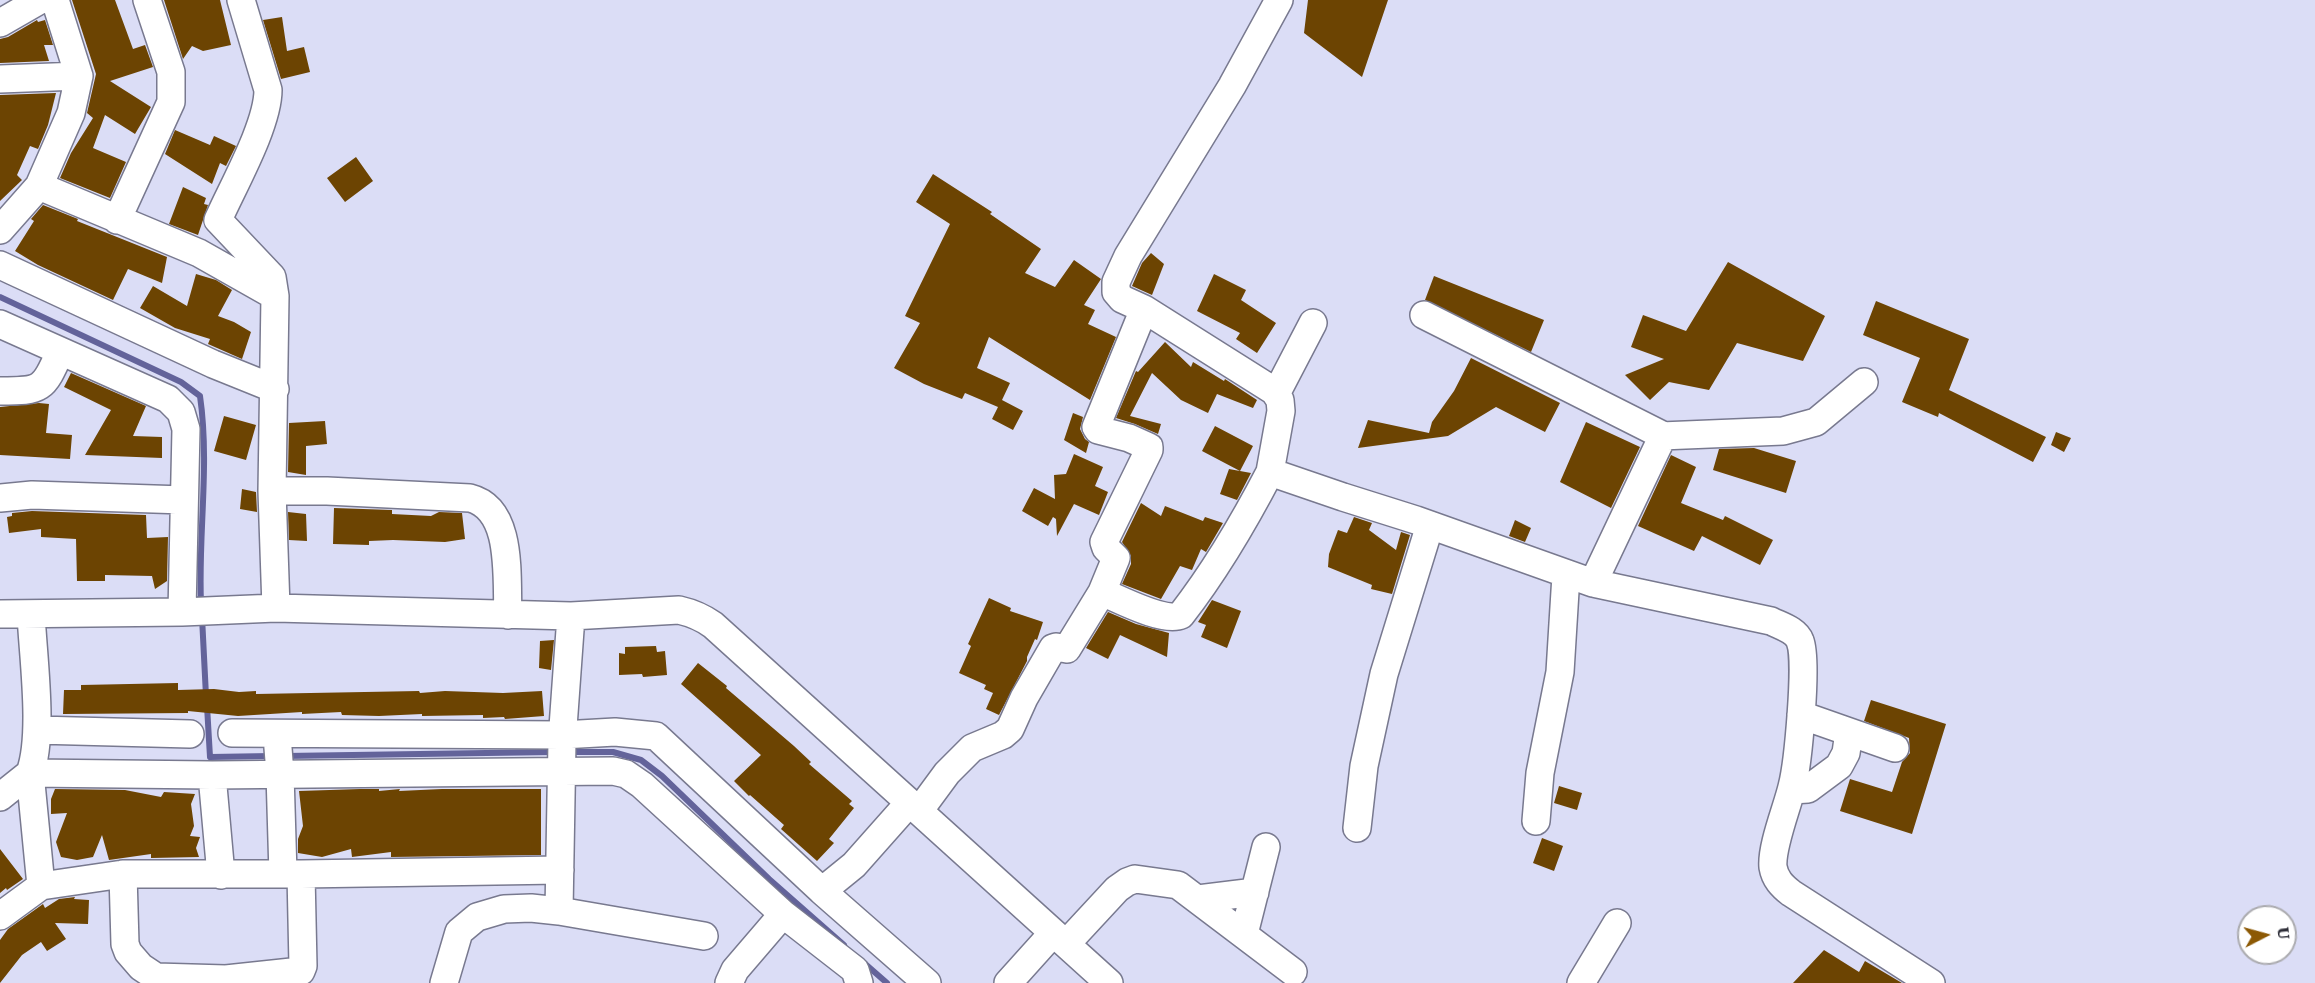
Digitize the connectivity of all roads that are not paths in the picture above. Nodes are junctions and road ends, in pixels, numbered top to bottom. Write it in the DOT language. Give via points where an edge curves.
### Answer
graph roads {
  1 [pos="40,0"];
  2 [pos="55,0"];
  3 [pos="147,0"];
  4 [pos="241,0"];
  5 [pos="1279,0"];
  6 [pos="0,23"];
  7 [pos="79,76"];
  8 [pos="0,79"];
  9 [pos="39,186"];
  10 [pos="117,220"];
  11 [pos="218,220"];
  12 [pos="0,231"];
  13 [pos="199,253"];
  14 [pos="0,265"];
  15 [pos="275,296"];
  16 [pos="1144,309"];
  17 [pos="1424,315"];
  18 [pos="1313,323"];
  19 [pos="1,328"];
  20 [pos="60,352"];
  21 [pos="1864,382"];
  22 [pos="275,389"];
  23 [pos="0,391"];
  24 [pos="1276,394"];
  25 [pos="1661,436"];
  26 [pos="1270,472"];
  27 [pos="272,491"];
  28 [pos="0,498"];
  29 [pos="184,500"];
  30 [pos="1430,525"];
  31 [pos="1566,575"];
  32 [pos="1593,583"];
  33 [pos="1102,592"];
  34 [pos="276,608"];
  35 [pos="188,612"];
  36 [pos="0,614"];
  37 [pos="31,614"];
  38 [pos="508,615"];
  39 [pos="571,616"];
  40 [pos="1801,715"];
  41 [pos="1849,732"];
  42 [pos="190,734"];
  43 [pos="232,734"];
  44 [pos="1894,748"];
  45 [pos="35,749"];
  46 [pos="562,752"];
  47 [pos="279,755"];
  48 [pos="212,775"];
  49 [pos="1792,790"];
  50 [pos="0,798"];
  51 [pos="914,807"];
  52 [pos="1536,821"];
  53 [pos="1357,828"];
  54 [pos="1266,847"];
  55 [pos="560,870"];
  56 [pos="123,874"];
  57 [pos="292,874"];
  58 [pos="221,875"];
  59 [pos="41,886"];
  60 [pos="822,891"];
  61 [pos="1255,892"];
  62 [pos="1198,899"];
  63 [pos="559,911"];
  64 [pos="783,914"];
  65 [pos="0,916"];
  66 [pos="1617,922"];
  67 [pos="1244,934"];
  68 [pos="704,936"];
  69 [pos="1060,938"];
  70 [pos="1293,972"];
  71 [pos="226,981"];
  72 [pos="444,983"];
  73 [pos="729,983"];
  74 [pos="859,983"];
  75 [pos="927,983"];
  76 [pos="1008,983"];
  77 [pos="1109,983"];
  78 [pos="1581,983"];
  79 [pos="1931,983"];
  1 -- 6 [label="street"];
  2 -- 7 [label="street"];
  3 -- 10 [label="street" via="171,72 171,102"];
  4 -- 11 [label="street" via="268,90 268,104"];
  5 -- 16 [label="street" via="1116,282 1116,292 1122,299"];
  7 -- 8 [label="street"];
  7 -- 9 [label="street" via="71,114"];
  9 -- 10 [label="street"];
  9 -- 12 [label="street"];
  10 -- 13 [label="street"];
  11 -- 13 [label="street"];
  11 -- 15 [label="street" via="272,277"];
  13 -- 15 [label="street"];
  14 -- 22 [label="street"];
  15 -- 22 [label="street"];
  16 -- 24 [label="street"];
  16 -- 33 [label="street" via="1096,427 1149,447 1104,542 1116,558"];
  17 -- 25 [label="street"];
  18 -- 24 [label="street"];
  19 -- 20 [label="street"];
  20 -- 23 [label="street" via="40,387"];
  20 -- 29 [label="street" via="176,405 186,429"];
  21 -- 25 [label="street" via="1816,422 1783,431"];
  22 -- 27 [label="street"];
  24 -- 26 [label="street" via="1281,411"];
  25 -- 32 [label="street"];
  26 -- 30 [label="street"];
  26 -- 33 [label="street" via="1240,529 1181,615 1159,614"];
  27 -- 34 [label="street"];
  27 -- 38 [label="street" via="480,500 500,525"];
  28 -- 29 [label="street" via="32,495"];
  29 -- 35 [label="street"];
  30 -- 31 [label="street"];
  30 -- 53 [label="street" via="1384,674 1364,766"];
  31 -- 32 [label="street"];
  31 -- 52 [label="street" via="1560,672 1540,773"];
  32 -- 40 [label="street" via="1771,621 1792,631 1800,640 1804,661"];
  33 -- 51 [label="street" via="1067,649 1053,648 1010,729 972,748"];
  34 -- 35 [label="street"];
  34 -- 38 [label="street"];
  35 -- 37 [label="street"];
  36 -- 37 [label="street"];
  37 -- 45 [label="street"];
  38 -- 39 [label="street"];
  39 -- 46 [label="street"];
  39 -- 51 [label="street" via="680,610 702,617"];
  40 -- 41 [label="street"];
  40 -- 49 [label="street"];
  41 -- 44 [label="street"];
  41 -- 49 [label="street" via="1846,753 1839,766 1808,789"];
  42 -- 45 [label="street"];
  43 -- 47 [label="street"];
  45 -- 48 [label="street"];
  45 -- 50 [label="street"];
  45 -- 59 [label="street"];
  46 -- 47 [label="street"];
  46 -- 47 [label="street"];
  46 -- 55 [label="street"];
  46 -- 60 [label="street" via="615,732 656,736"];
  46 -- 64 [label="street" via="632,778"];
  47 -- 48 [label="street"];
  47 -- 57 [label="street"];
  48 -- 58 [label="street"];
  49 -- 79 [label="street" via="1773,856 1779,883"];
  51 -- 60 [label="street"];
  51 -- 69 [label="street"];
  54 -- 61 [label="street"];
  55 -- 57 [label="street"];
  55 -- 63 [label="street"];
  56 -- 58 [label="street"];
  56 -- 59 [label="street"];
  56 -- 71 [label="street" via="124,944 141,967 156,977"];
  57 -- 58 [label="street"];
  57 -- 71 [label="street" via="301,971"];
  59 -- 65 [label="street"];
  60 -- 75 [label="street"];
  61 -- 62 [label="street"];
  61 -- 67 [label="street"];
  62 -- 67 [label="street"];
  62 -- 69 [label="street" via="1178,885 1135,879 1117,889"];
  63 -- 68 [label="street"];
  63 -- 72 [label="street" via="504,909 477,917 459,932"];
  64 -- 73 [label="street" via="735,970"];
  64 -- 74 [label="street" via="855,970"];
  66 -- 78 [label="street"];
  67 -- 70 [label="street"];
  69 -- 76 [label="street"];
  69 -- 77 [label="street"];
}
